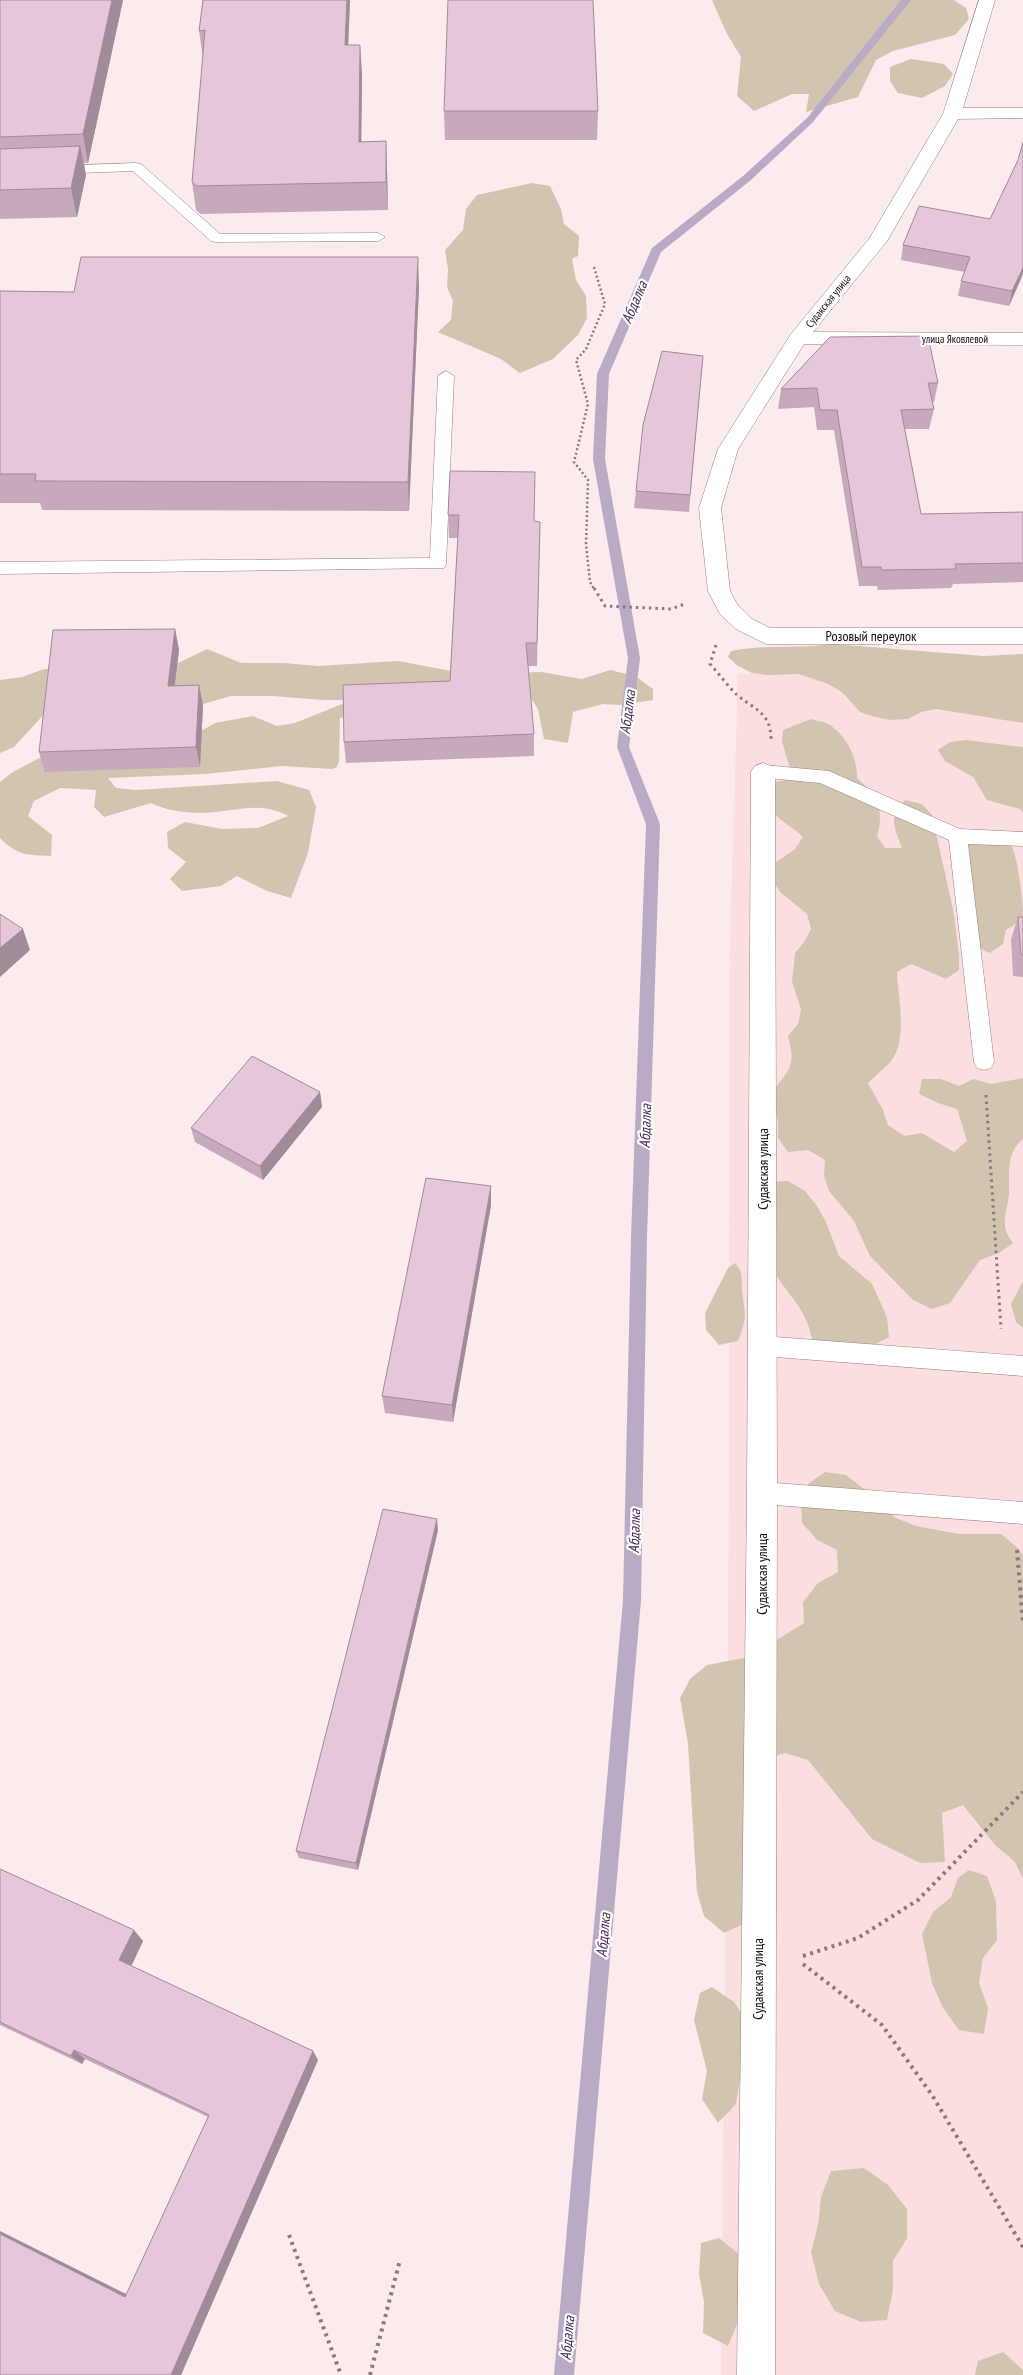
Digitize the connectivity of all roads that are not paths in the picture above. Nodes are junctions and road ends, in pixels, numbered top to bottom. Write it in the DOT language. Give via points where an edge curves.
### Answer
graph roads {
  1 [pos="987,0"];
  2 [pos="1023,113"];
  3 [pos="952,114"];
  4 [pos="0,172"];
  5 [pos="378,238"];
  6 [pos="798,338"];
  7 [pos="1023,339"];
  8 [pos="446,376"];
  9 [pos="0,568"];
  10 [pos="728,609"];
  11 [pos="1023,636"];
  12 [pos="763,772"];
  13 [pos="958,836"];
  14 [pos="1023,839"];
  15 [pos="984,1062"];
  16 [pos="762,1346"];
  17 [pos="1013,1365"];
  18 [pos="762,1493"];
  19 [pos="1019,1512"];
  20 [pos="756,2375"];
  1 -- 3 [label="street, Судакская улица"];
  2 -- 3 [label="street"];
  3 -- 6 [label="street, Судакская улица" via="877,241"];
  4 -- 5 [label="lane" via="136,167 216,238"];
  6 -- 7 [label="street, улица Яковлевой"];
  6 -- 10 [label="street, Судакская улица" via="728,449 710,508 719,591"];
  8 -- 9 [label="lane" via="438,564"];
  10 -- 11 [label="street, Розовый переулок" via="744,624 766,636"];
  12 -- 13 [label="lane" via="822,776"];
  12 -- 16 [label="street, Судакская улица"];
  13 -- 14 [label="lane"];
  13 -- 15 [label="lane"];
  16 -- 17 [label="lane"];
  16 -- 18 [label="street, Судакская улица"];
  18 -- 19 [label="lane"];
  18 -- 20 [label="street, Судакская улица"];
}
